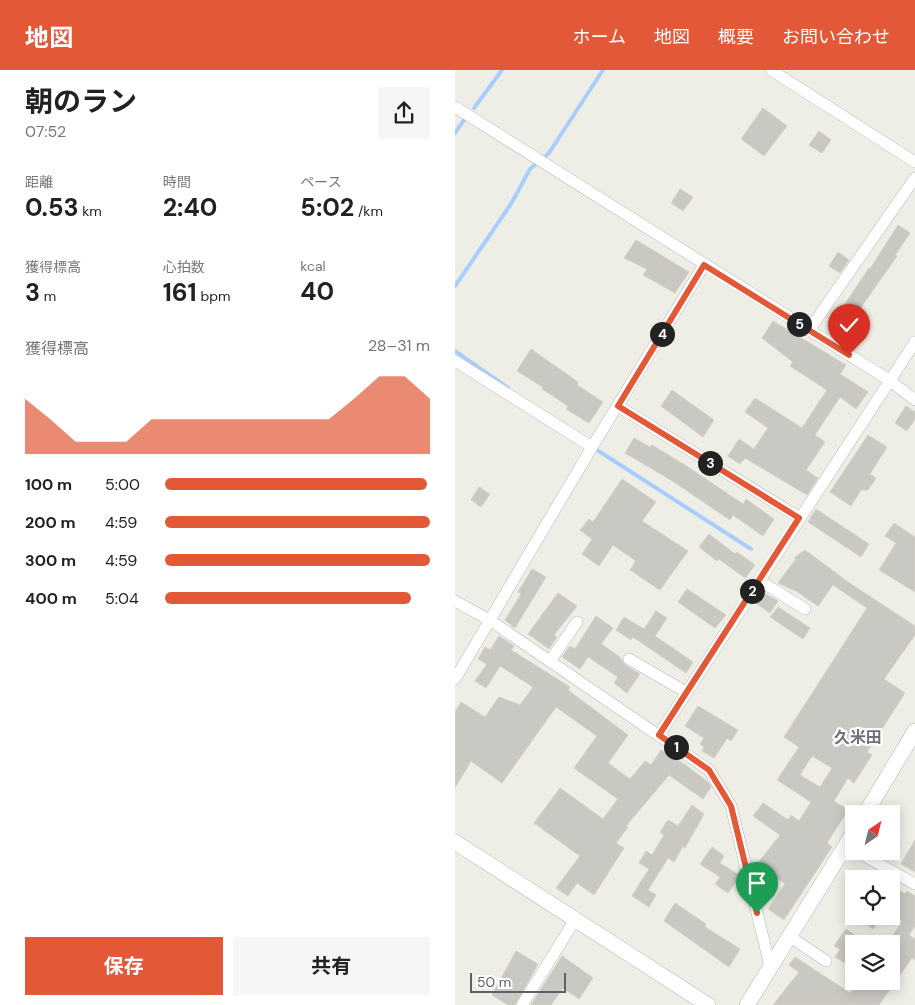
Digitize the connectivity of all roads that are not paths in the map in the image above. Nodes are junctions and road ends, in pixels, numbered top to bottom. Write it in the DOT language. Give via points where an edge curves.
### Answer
graph roads {
  1 [pos="771,70"];
  2 [pos="455,107"];
  3 [pos="915,162"];
  4 [pos="915,178"];
  5 [pos="704,265"];
  6 [pos="809,330"];
  7 [pos="915,342"];
  8 [pos="455,361"];
  9 [pos="889,380"];
  10 [pos="915,400"];
  11 [pos="618,406"];
  12 [pos="593,447"];
  13 [pos="799,518"];
  14 [pos="759,580"];
  15 [pos="455,601"];
  16 [pos="805,609"];
  17 [pos="491,621"];
  18 [pos="577,622"];
  19 [pos="629,659"];
  20 [pos="550,661"];
  21 [pos="455,679"];
  22 [pos="686,692"];
  23 [pos="915,731"];
  24 [pos="659,735"];
  25 [pos="870,805"];
  26 [pos="455,842"];
  27 [pos="845,859"];
  28 [pos="872,860"];
  29 [pos="915,884"];
  30 [pos="575,920"];
  31 [pos="789,936"];
  32 [pos="826,961"];
  33 [pos="770,966"];
  34 [pos="522,1005"];
  35 [pos="708,1005"];
  36 [pos="747,1005"];
  1 -- 3 [label="street"];
  2 -- 5 [label="street"];
  4 -- 6 [label="street"];
  5 -- 6 [label="street"];
  5 -- 11 [label="street"];
  6 -- 9 [label="street"];
  7 -- 9 [label="street"];
  8 -- 12 [label="street"];
  9 -- 10 [label="street"];
  9 -- 13 [label="street"];
  11 -- 12 [label="street"];
  11 -- 13 [label="street"];
  12 -- 17 [label="street"];
  13 -- 14 [label="street"];
  14 -- 16 [label="street"];
  14 -- 22 [label="street"];
  15 -- 17 [label="street"];
  17 -- 20 [label="street"];
  17 -- 21 [label="street"];
  18 -- 20 [label="street"];
  19 -- 22 [label="street"];
  20 -- 24 [label="street"];
  22 -- 24 [label="street"];
  23 -- 25 [label="street"];
  24 -- 33 [label="street" via="709,770 731,806"];
  26 -- 30 [label="street"];
  27 -- 31 [label="street"];
  28 -- 29 [label="street"];
  30 -- 34 [label="street"];
  30 -- 35 [label="street"];
  31 -- 32 [label="street"];
  31 -- 33 [label="street"];
  33 -- 36 [label="street"];
}
